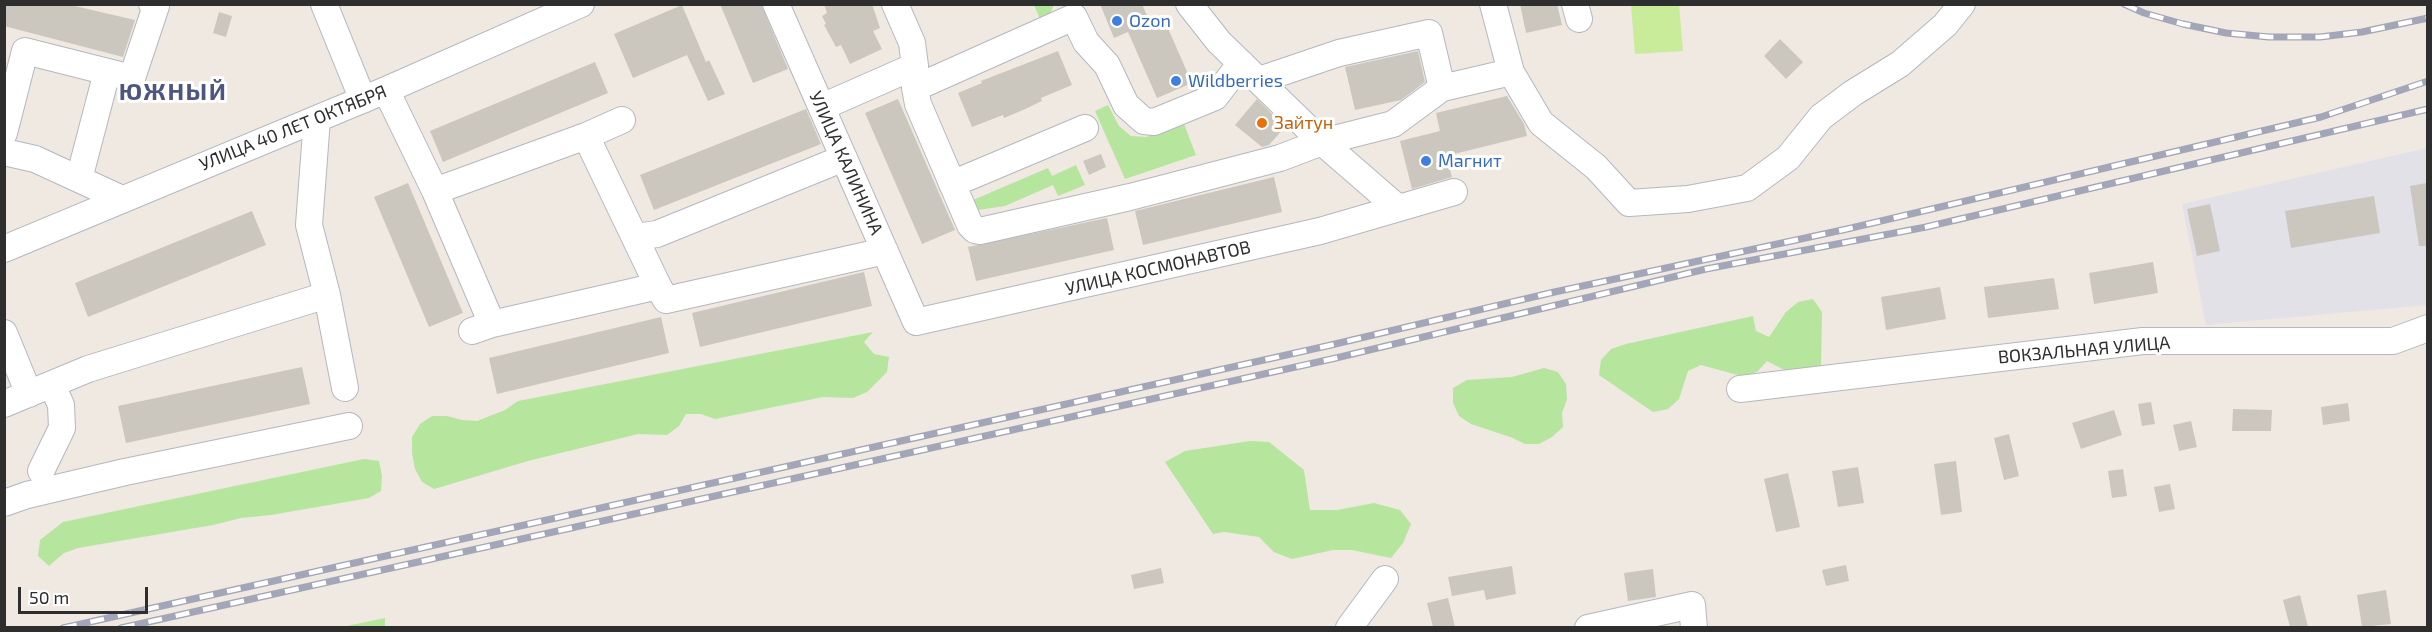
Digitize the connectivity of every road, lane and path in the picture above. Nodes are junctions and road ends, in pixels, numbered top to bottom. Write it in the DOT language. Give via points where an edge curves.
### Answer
graph roads {
  1 [pos="324,4"];
  2 [pos="581,4"];
  3 [pos="776,4"];
  4 [pos="895,4"];
  5 [pos="1189,4"];
  6 [pos="1493,4"];
  7 [pos="1962,4"];
  8 [pos="155,5"];
  9 [pos="1071,11"];
  10 [pos="536,14"];
  11 [pos="106,72"];
  12 [pos="1250,72"];
  13 [pos="1511,72"];
  14 [pos="915,77"];
  15 [pos="1442,88"];
  16 [pos="374,95"];
  17 [pos="822,107"];
  18 [pos="317,119"];
  19 [pos="622,120"];
  20 [pos="1085,128"];
  21 [pos="4,133"];
  22 [pos="586,136"];
  23 [pos="1322,142"];
  24 [pos="4,152"];
  25 [pos="844,158"];
  26 [pos="79,179"];
  27 [pos="952,183"];
  28 [pos="435,191"];
  29 [pos="1454,192"];
  30 [pos="122,199"];
  31 [pos="1398,208"];
  32 [pos="635,237"];
  33 [pos="4,249"];
  34 [pos="885,251"];
  35 [pos="658,286"];
  36 [pos="327,295"];
  37 [pos="916,322"];
  38 [pos="2427,328"];
  39 [pos="4,333"];
  40 [pos="345,388"];
  41 [pos="40,389"];
  42 [pos="1740,389"];
  43 [pos="4,404"];
  44 [pos="349,426"];
  45 [pos="41,471"];
  46 [pos="4,503"];
  47 [pos="1385,579"];
  48 [pos="1349,627"];
  49 [pos="1588,627"];
  50 [pos="1694,627"];
  1 -- 16 [label="street"];
  2 -- 10 [label="street, УЛИЦА 40 ЛЕТ ОКТЯБРЯ"];
  3 -- 17 [label="street, УЛИЦА КАЛИНИНА"];
  4 -- 14 [label="street" via="912,43"];
  5 -- 12 [label="street" via="1219,42"];
  6 -- 13 [label="street"];
  7 -- 13 [label="street" via="1945,25 1900,64 1821,117 1788,158 1747,188 1688,199 1629,203 1596,167 1541,123"];
  8 -- 11 [label="street" via="132,78"];
  9 -- 12 [label="street" via="1086,42 1107,65 1126,105 1143,121 1154,122 1215,97"];
  9 -- 14 [label="street"];
  10 -- 16 [label="street, УЛИЦА 40 ЛЕТ ОКТЯБРЯ"];
  11 -- 21 [label="street" via="25,51"];
  11 -- 26 [label="street"];
  12 -- 15 [label="street" via="1429,33"];
  12 -- 23 [label="street"];
  13 -- 15 [label="street"];
  14 -- 17 [label="street"];
  14 -- 27 [label="street" via="918,104"];
  15 -- 23 [label="street" via="1393,124"];
  16 -- 18 [label="street, УЛИЦА 40 ЛЕТ ОКТЯБРЯ"];
  16 -- 28 [label="street"];
  17 -- 25 [label="street, УЛИЦА КАЛИНИНА"];
  18 -- 30 [label="street, УЛИЦА 40 ЛЕТ ОКТЯБРЯ"];
  18 -- 36 [label="street" via="309,225"];
  19 -- 22 [label="street"];
  20 -- 27 [label="street"];
  22 -- 28 [label="street"];
  22 -- 32 [label="street"];
  23 -- 27 [label="street" via="1280,158 980,231 970,225"];
  23 -- 31 [label="street"];
  24 -- 26 [label="street" via="34,159"];
  25 -- 32 [label="street" via="657,234"];
  25 -- 34 [label="street, УЛИЦА КАЛИНИНА"];
  26 -- 30 [label="street"];
  28 -- 35 [label="street" via="482,328"];
  29 -- 31 [label="street, УЛИЦА КОСМОНАВТОВ"];
  30 -- 33 [label="street, УЛИЦА 40 ЛЕТ ОКТЯБРЯ"];
  31 -- 37 [label="street, УЛИЦА КОСМОНАВТОВ" via="1320,231"];
  32 -- 35 [label="street"];
  34 -- 35 [label="street" via="666,300"];
  34 -- 37 [label="street, УЛИЦА КАЛИНИНА"];
  36 -- 40 [label="street"];
  36 -- 41 [label="street" via="88,369"];
  38 -- 42 [label="street, ВОКЗАЛЬНАЯ УЛИЦА" via="2393,341 2143,341"];
  39 -- 41 [label="street"];
  41 -- 43 [label="street"];
  41 -- 45 [label="street" via="61,405 62,428"];
  44 -- 46 [label="street" via="125,472"];
  47 -- 48 [label="street"];
  49 -- 50 [label="street" via="1692,605"];
}
